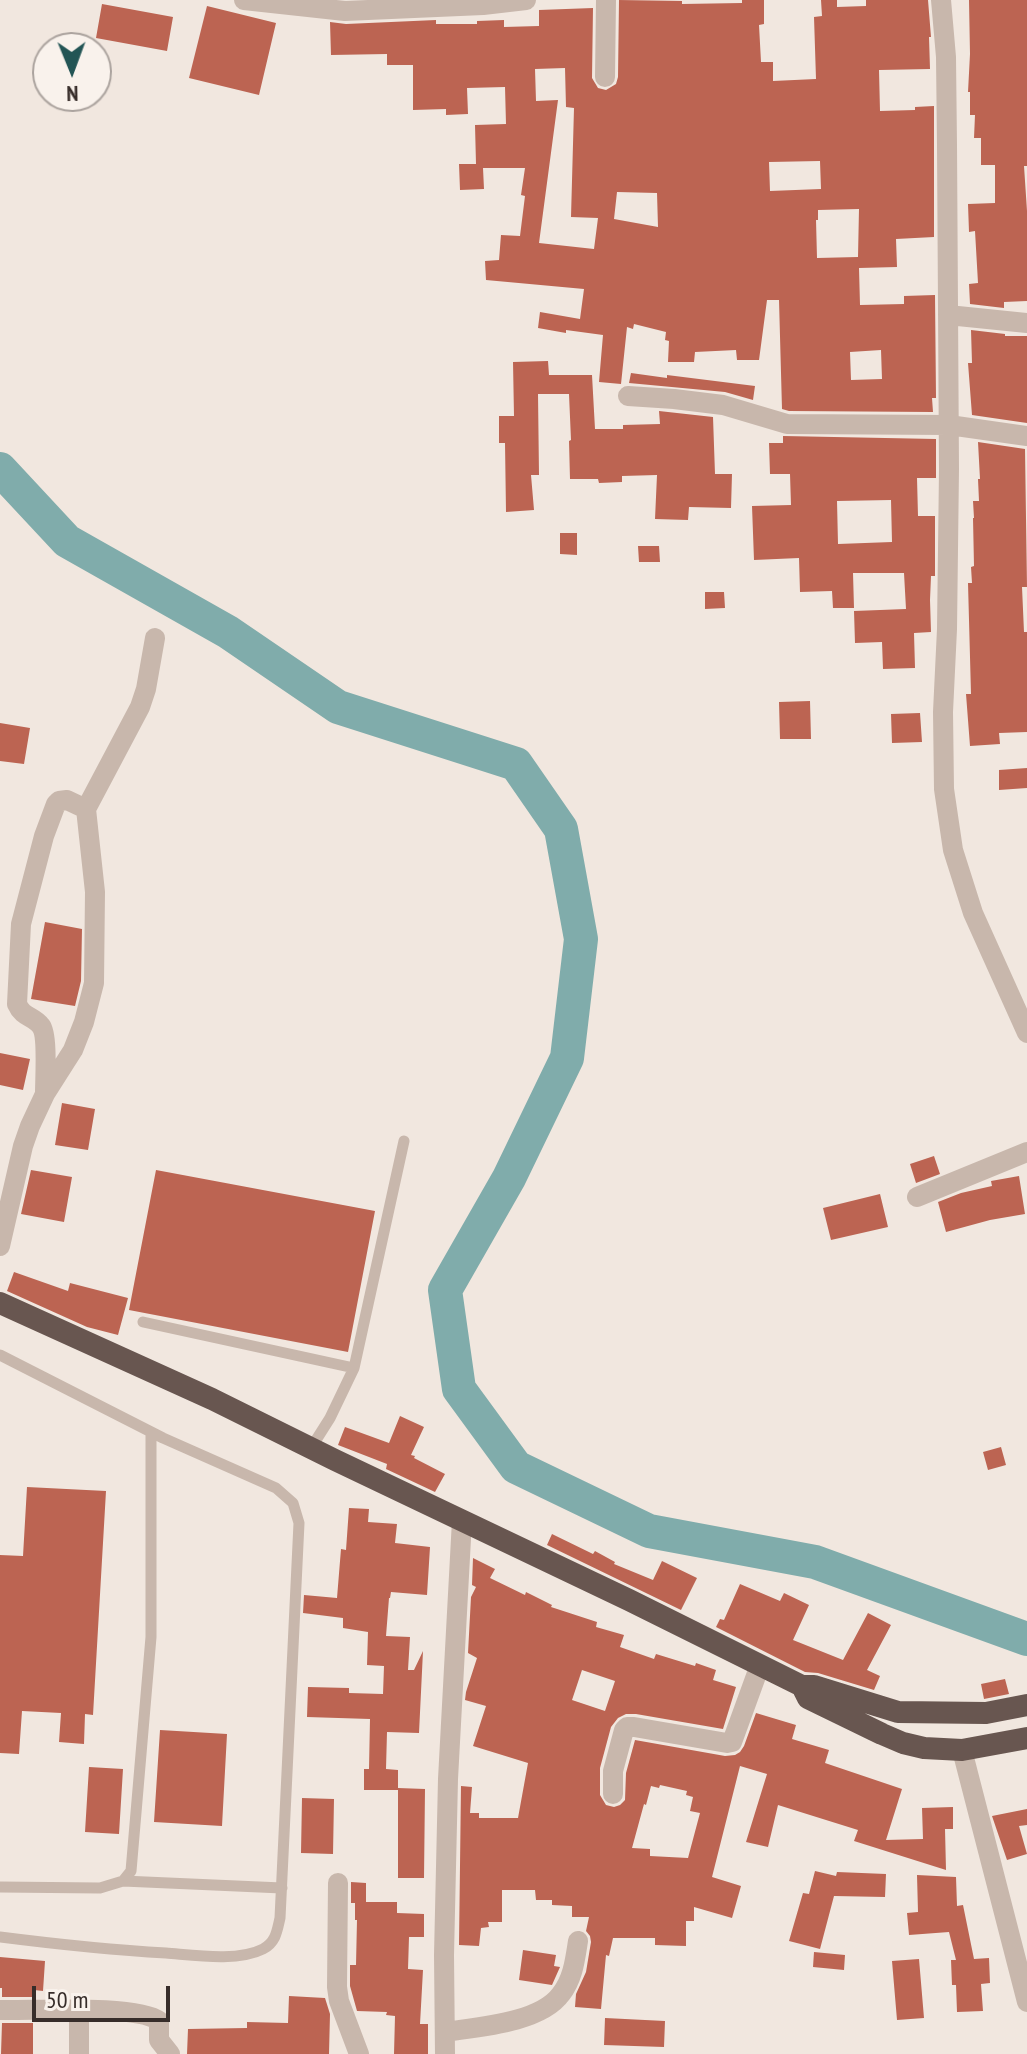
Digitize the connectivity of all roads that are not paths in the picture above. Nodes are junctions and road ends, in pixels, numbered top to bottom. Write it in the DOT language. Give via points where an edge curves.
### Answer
graph roads {
  1 [pos="244,0"];
  2 [pos="526,0"];
  3 [pos="606,0"];
  4 [pos="941,0"];
  5 [pos="483,2"];
  6 [pos="605,77"];
  7 [pos="948,315"];
  8 [pos="1027,323"];
  9 [pos="628,396"];
  10 [pos="949,425"];
  11 [pos="1027,436"];
  12 [pos="155,638"];
  13 [pos="86,809"];
  14 [pos="1027,1033"];
  15 [pos="45,1094"];
  16 [pos="404,1141"];
  17 [pos="1027,1152"];
  18 [pos="917,1197"];
  19 [pos="0,1246"];
  20 [pos="0,1303"];
  21 [pos="143,1322"];
  22 [pos="0,1355"];
  23 [pos="354,1368"];
  24 [pos="151,1432"];
  25 [pos="311,1448"];
  26 [pos="462,1520"];
  27 [pos="760,1665"];
  28 [pos="802,1686"];
  29 [pos="1027,1705"];
  30 [pos="1027,1738"];
  31 [pos="962,1750"];
  32 [pos="613,1794"];
  33 [pos="123,1881"];
  34 [pos="338,1883"];
  35 [pos="0,1887"];
  36 [pos="282,1888"];
  37 [pos="0,1937"];
  38 [pos="578,1941"];
  39 [pos="1027,2002"];
  40 [pos="0,2010"];
  41 [pos="79,2010"];
  42 [pos="445,2032"];
  43 [pos="162,2049"];
  44 [pos="79,2054"];
  45 [pos="359,2054"];
  46 [pos="445,2054"];
  1 -- 5 [label="street" via="345,11"];
  2 -- 5 [label="street"];
  3 -- 6 [label="street"];
  4 -- 7 [label="street"];
  7 -- 8 [label="street"];
  7 -- 10 [label="street"];
  9 -- 10 [label="street" via="723,405 787,424"];
  10 -- 11 [label="street"];
  10 -- 14 [label="street" via="944,789 953,850 973,913"];
  12 -- 13 [label="street" via="140,707"];
  13 -- 15 [label="street" via="95,892 94,983 73,1050"];
  13 -- 15 [label="street" via="67,800 56,804 21,924 17,1004 43,1030"];
  15 -- 19 [label="street" via="23,1146"];
  16 -- 23 [label="lane"];
  17 -- 18 [label="street"];
  20 -- 25 [label="highway"];
  21 -- 23 [label="lane"];
  22 -- 24 [label="lane"];
  23 -- 25 [label="lane"];
  24 -- 33 [label="lane" via="151,1637 131,1871"];
  24 -- 36 [label="lane" via="276,1488 293,1503 299,1523"];
  25 -- 26 [label="highway"];
  26 -- 27 [label="highway"];
  26 -- 42 [label="street" via="448,1779"];
  27 -- 28 [label="highway"];
  27 -- 32 [label="street" via="732,1742 627,1727 613,1771"];
  28 -- 29 [label="highway" via="898,1712 986,1713"];
  28 -- 31 [label="highway" via="808,1698 903,1743"];
  30 -- 31 [label="highway"];
  31 -- 39 [label="street"];
  33 -- 35 [label="lane" via="100,1888"];
  33 -- 36 [label="lane"];
  34 -- 45 [label="street" via="337,1987"];
  36 -- 37 [label="lane" via="276,1939 264,1949 241,1955 131,1951"];
  38 -- 42 [label="street" via="572,1975 560,1996 535,2014"];
  40 -- 41 [label="street"];
  41 -- 43 [label="street" via="153,2017 159,2021"];
  41 -- 44 [label="street"];
  42 -- 46 [label="street"];
}
